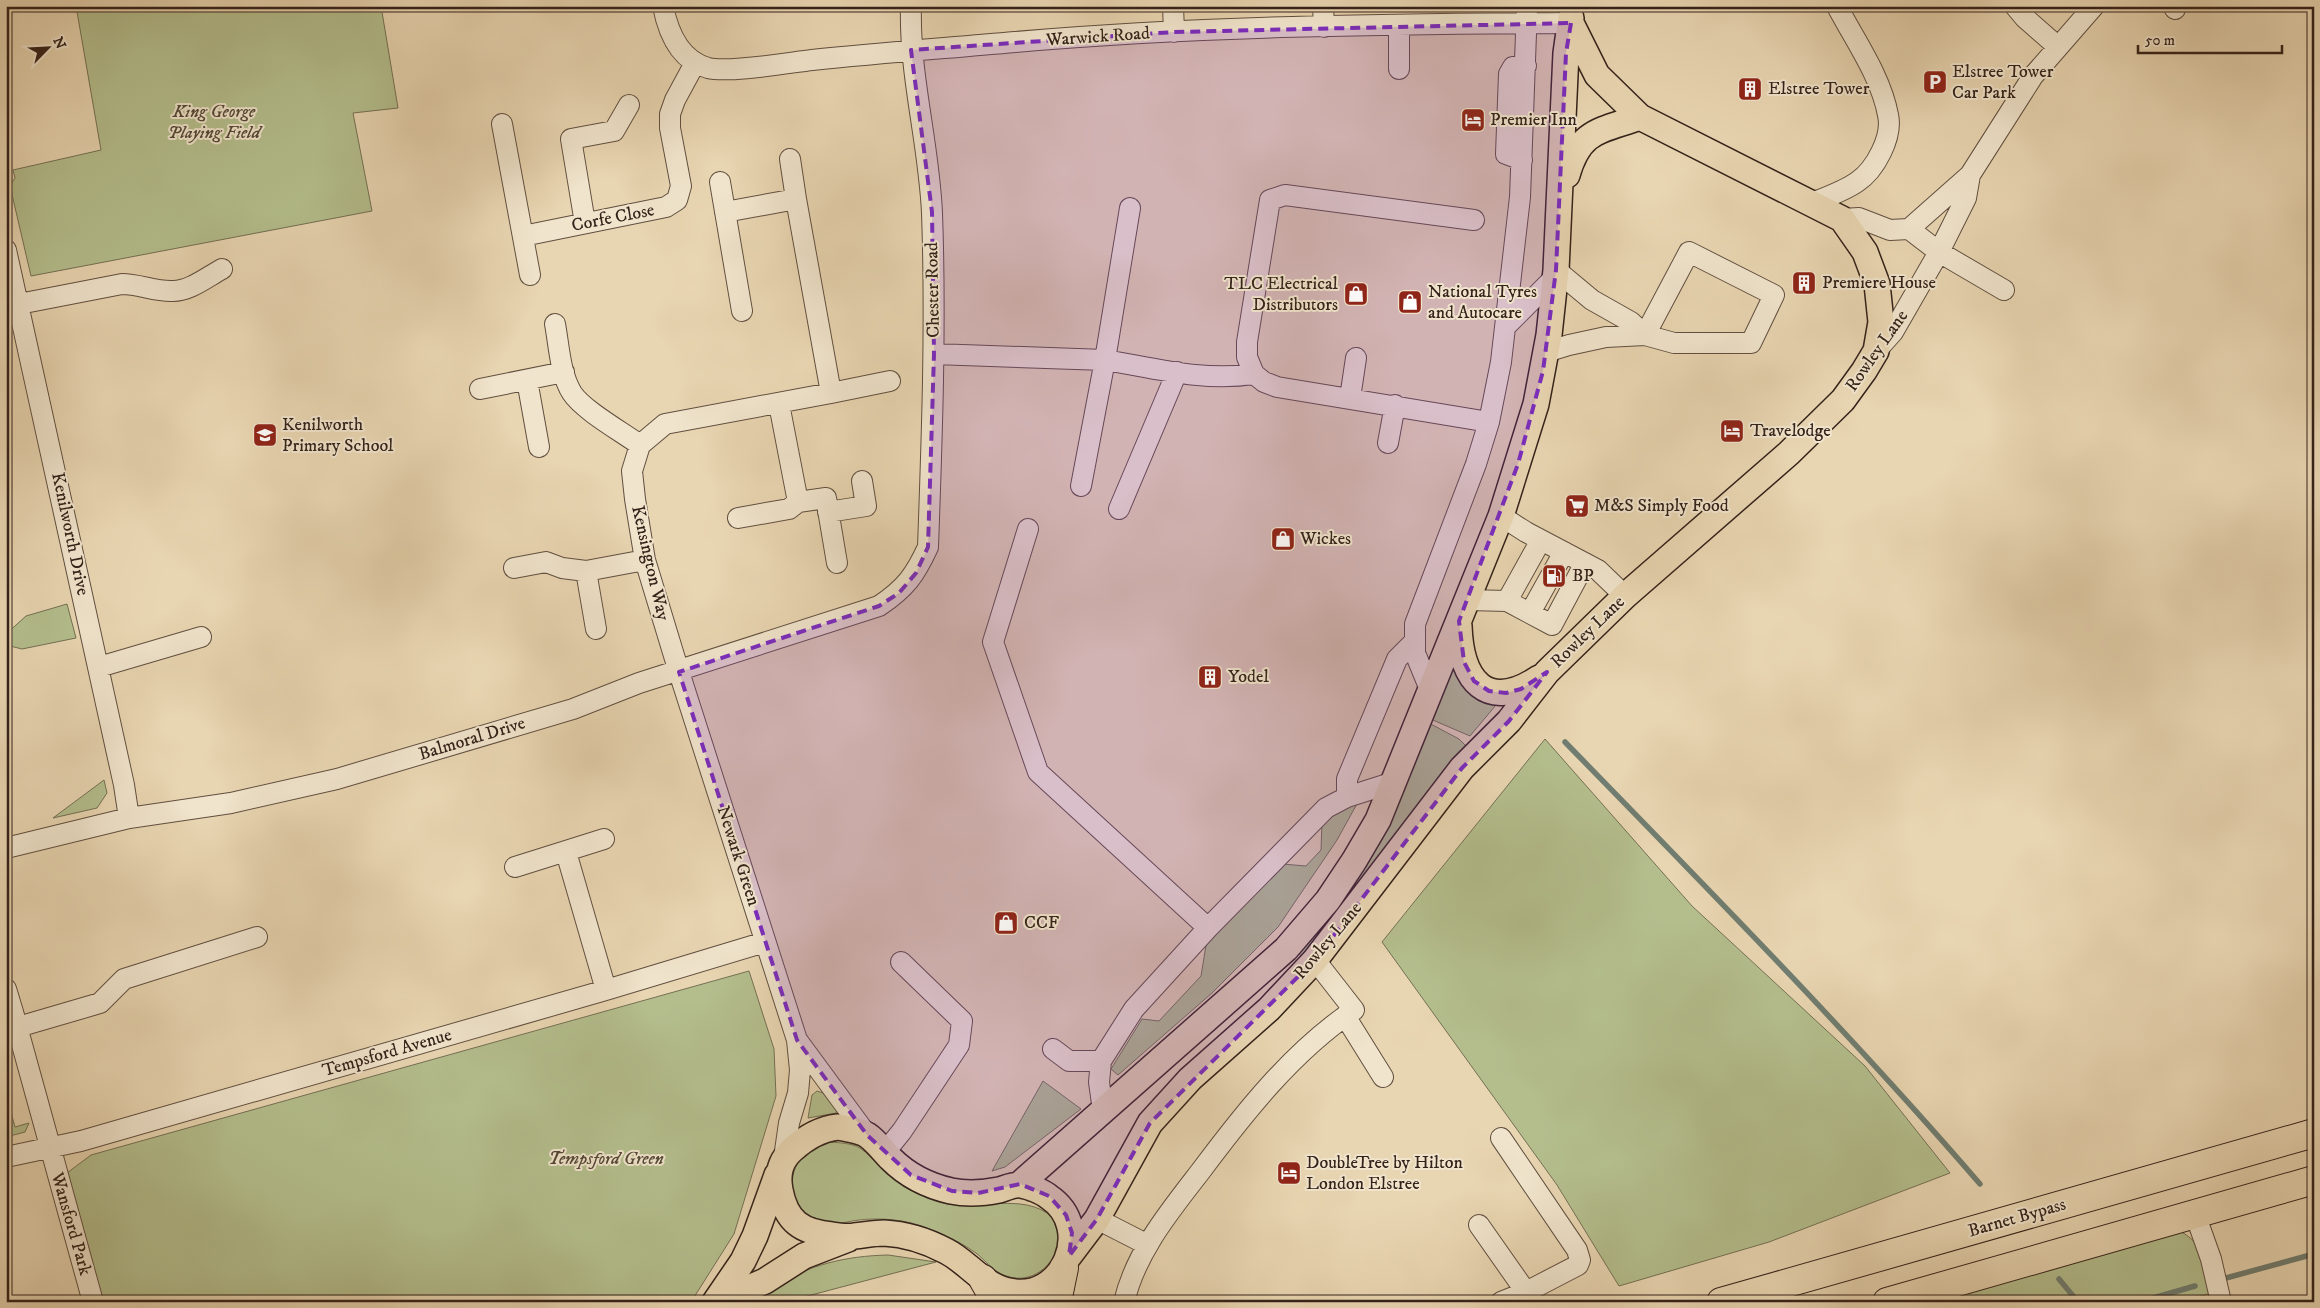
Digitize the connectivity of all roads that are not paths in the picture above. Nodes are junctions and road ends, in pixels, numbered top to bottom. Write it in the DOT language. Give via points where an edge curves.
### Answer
graph roads {
  1 [pos="663,6"];
  2 [pos="911,6"];
  3 [pos="1173,6"];
  4 [pos="1323,6"];
  5 [pos="2016,6"];
  6 [pos="2094,6"];
  7 [pos="1838,8"];
  8 [pos="1527,14"];
  9 [pos="1571,15"];
  10 [pos="1399,25"];
  11 [pos="1324,27"];
  12 [pos="1174,32"];
  13 [pos="2057,46"];
  14 [pos="911,50"];
  15 [pos="695,63"];
  16 [pos="1399,69"];
  17 [pos="629,105"];
  18 [pos="1640,117"];
  19 [pos="502,124"];
  20 [pos="790,159"];
  21 [pos="1970,175"];
  22 [pos="720,182"];
  23 [pos="1560,197"];
  24 [pos="796,199"];
  25 [pos="1812,203"];
  26 [pos="1130,208"];
  27 [pos="725,212"];
  28 [pos="1842,218"];
  29 [pos="1474,220"];
  30 [pos="585,224"];
  31 [pos="1908,229"];
  32 [pos="523,236"];
  33 [pos="6,250"];
  34 [pos="1939,252"];
  35 [pos="222,269"];
  36 [pos="530,275"];
  37 [pos="1555,279"];
  38 [pos="2004,290"];
  39 [pos="19,304"];
  40 [pos="742,311"];
  41 [pos="556,324"];
  42 [pos="1505,327"];
  43 [pos="1645,334"];
  44 [pos="1548,343"];
  45 [pos="1876,351"];
  46 [pos="934,354"];
  47 [pos="1356,358"];
  48 [pos="1105,360"];
  49 [pos="564,372"];
  50 [pos="1177,372"];
  51 [pos="1254,374"];
  52 [pos="527,380"];
  53 [pos="890,381"];
  54 [pos="480,389"];
  55 [pos="831,392"];
  56 [pos="1350,398"];
  57 [pos="779,404"];
  58 [pos="1395,405"];
  59 [pos="1489,422"];
  60 [pos="1388,443"];
  61 [pos="640,445"];
  62 [pos="539,448"];
  63 [pos="862,481"];
  64 [pos="1081,486"];
  65 [pos="798,502"];
  66 [pos="1119,509"];
  67 [pos="828,512"];
  68 [pos="1501,516"];
  69 [pos="738,518"];
  70 [pos="1028,529"];
  71 [pos="1534,536"];
  72 [pos="1564,552"];
  73 [pos="645,560"];
  74 [pos="837,564"];
  75 [pos="1592,567"];
  76 [pos="514,568"];
  77 [pos="586,571"];
  78 [pos="916,573"];
  79 [pos="1625,596"];
  80 [pos="1507,601"];
  81 [pos="1464,610"];
  82 [pos="1530,613"];
  83 [pos="596,629"];
  84 [pos="201,637"];
  85 [pos="1413,643"];
  86 [pos="99,667"];
  87 [pos="678,672"];
  88 [pos="1547,672"];
  89 [pos="1431,692"];
  90 [pos="1394,782"];
  91 [pos="1348,797"];
  92 [pos="129,818"];
  93 [pos="604,840"];
  94 [pos="6,848"];
  95 [pos="566,852"];
  96 [pos="515,867"];
  97 [pos="1208,928"];
  98 [pos="257,937"];
  99 [pos="765,942"];
  100 [pos="1315,960"];
  101 [pos="901,962"];
  102 [pos="6,989"];
  103 [pos="606,990"];
  104 [pos="1345,1016"];
  105 [pos="12,1018"];
  106 [pos="797,1040"];
  107 [pos="1053,1049"];
  108 [pos="1101,1062"];
  109 [pos="1383,1077"];
  110 [pos="1103,1111"];
  111 [pos="2314,1133"];
  112 [pos="867,1135"];
  113 [pos="1501,1138"];
  114 [pos="49,1146"];
  115 [pos="885,1152"];
  116 [pos="6,1157"];
  117 [pos="782,1163"];
  118 [pos="2314,1180"];
  119 [pos="1020,1184"];
  120 [pos="2196,1214"];
  121 [pos="1097,1219"];
  122 [pos="1479,1225"];
  123 [pos="852,1237"];
  124 [pos="1146,1244"];
  125 [pos="1067,1262"];
  126 [pos="989,1290"];
  127 [pos="1526,1292"];
  128 [pos="93,1302"];
  129 [pos="716,1302"];
  130 [pos="1057,1302"];
  131 [pos="1124,1302"];
  132 [pos="1501,1302"];
  133 [pos="1721,1302"];
  134 [pos="1887,1302"];
  135 [pos="2221,1302"];
  1 -- 15 [label="street, Warwick Road" via="668,29 677,46"];
  2 -- 14 [label="street, Chester Road"];
  3 -- 12 [label="street"];
  4 -- 11 [label="street"];
  5 -- 13 [label="street"];
  6 -- 13 [label="street, Rowley Lane"];
  7 -- 25 [label="street" via="1881,87 1889,117 1884,145 1875,164 1859,181"];
  8 -- 9 [label="street, Warwick Road"];
  8 -- 10 [label="street, Warwick Road"];
  8 -- 42 [label="street" via="1526,66 1513,67 1509,74 1506,154 1522,160"];
  9 -- 18 [label="main road" via="1597,74"];
  9 -- 23 [label="main road" via="1566,52"];
  10 -- 11 [label="street, Warwick Road"];
  10 -- 16 [label="street"];
  11 -- 12 [label="street, Warwick Road"];
  12 -- 14 [label="street, Warwick Road"];
  13 -- 21 [label="street, Rowley Lane" via="2033,76"];
  14 -- 15 [label="street, Warwick Road" via="721,70"];
  14 -- 46 [label="street, Chester Road" via="932,212"];
  15 -- 30 [label="street, Corfe Close" via="670,114 681,186 677,200 666,207"];
  17 -- 30 [label="street" via="614,131 571,139"];
  18 -- 23 [label="main road" via="1610,125 1584,140 1570,163"];
  18 -- 25 [label="main road"];
  19 -- 32 [label="street"];
  20 -- 24 [label="street"];
  21 -- 31 [label="street"];
  21 -- 34 [label="street, Rowley Lane" via="1966,198"];
  22 -- 27 [label="street"];
  23 -- 37 [label="main road, Rowley Lane"];
  24 -- 27 [label="street"];
  24 -- 55 [label="street"];
  25 -- 28 [label="main road"];
  26 -- 48 [label="street"];
  27 -- 40 [label="street"];
  28 -- 31 [label="street" via="1859,218 1890,230"];
  28 -- 45 [label="main road" via="1865,252 1877,284 1882,322"];
  29 -- 51 [label="street" via="1285,195 1270,200 1247,342 1247,357"];
  30 -- 32 [label="street, Corfe Close"];
  31 -- 34 [label="street"];
  32 -- 36 [label="street"];
  33 -- 39 [label="street, Kenilworth Drive"];
  34 -- 38 [label="street"];
  34 -- 45 [label="street, Rowley Lane" via="1893,332"];
  35 -- 39 [label="street" via="186,289 172,292 138,284 122,284"];
  37 -- 42 [label="street"];
  37 -- 43 [label="street" via="1631,322"];
  37 -- 44 [label="main road, Rowley Lane"];
  37 -- 44 [label="street" via="1619,327"];
  39 -- 86 [label="street, Kenilworth Drive"];
  41 -- 49 [label="street"];
  42 -- 59 [label="street"];
  43 -- 43 [label="street" via="1689,252 1774,295 1751,343 1674,343"];
  43 -- 44 [label="street" via="1606,337 1569,345"];
  44 -- 68 [label="main road, Rowley Lane" via="1530,425"];
  45 -- 79 [label="main road, Rowley Lane" via="1842,400 1789,453"];
  46 -- 48 [label="street"];
  46 -- 78 [label="street, Chester Road" via="928,547"];
  47 -- 56 [label="street"];
  48 -- 50 [label="street"];
  48 -- 64 [label="street"];
  49 -- 52 [label="street"];
  49 -- 61 [label="street" via="572,392 585,406"];
  50 -- 51 [label="street" via="1230,378"];
  50 -- 66 [label="street"];
  51 -- 56 [label="street" via="1277,387"];
  52 -- 54 [label="street"];
  52 -- 62 [label="street"];
  53 -- 55 [label="street"];
  55 -- 57 [label="street"];
  56 -- 58 [label="street"];
  57 -- 61 [label="street" via="665,424"];
  57 -- 65 [label="street"];
  58 -- 59 [label="street"];
  58 -- 60 [label="street"];
  59 -- 85 [label="street" via="1415,624"];
  61 -- 73 [label="street, Kensington Way" via="632,471"];
  63 -- 67 [label="street" via="866,506"];
  65 -- 67 [label="street" via="826,498"];
  65 -- 69 [label="street" via="789,509"];
  67 -- 74 [label="street"];
  68 -- 71 [label="street"];
  68 -- 81 [label="main road, Rowley Lane"];
  70 -- 97 [label="street" via="993,642 1038,772"];
  71 -- 72 [label="street"];
  71 -- 80 [label="street"];
  72 -- 75 [label="street"];
  72 -- 82 [label="street"];
  73 -- 77 [label="street"];
  73 -- 87 [label="street, Kensington Way"];
  75 -- 79 [label="street"];
  75 -- 82 [label="street" via="1552,625"];
  76 -- 77 [label="street" via="546,562"];
  77 -- 83 [label="street"];
  78 -- 87 [label="street, Balmoral Drive" via="899,593 880,606"];
  79 -- 88 [label="main road, Rowley Lane"];
  80 -- 81 [label="street"];
  80 -- 82 [label="street"];
  81 -- 88 [label="main road" via="1460,645 1464,662 1474,680 1489,691 1506,693 1521,689"];
  81 -- 89 [label="main road, Rowley Lane"];
  84 -- 86 [label="street"];
  85 -- 89 [label="street"];
  85 -- 91 [label="street" via="1397,659 1347,779"];
  86 -- 92 [label="street, Kenilworth Drive"];
  87 -- 92 [label="street, Balmoral Drive" via="573,709 337,779 230,803"];
  87 -- 99 [label="street, Newark Green"];
  88 -- 100 [label="main road, Rowley Lane" via="1509,721 1462,768"];
  89 -- 90 [label="main road, Rowley Lane"];
  90 -- 91 [label="street"];
  90 -- 110 [label="main road, Rowley Lane" via="1378,820 1354,861 1306,928"];
  91 -- 97 [label="street" via="1326,808"];
  92 -- 94 [label="street, Balmoral Drive"];
  93 -- 95 [label="street"];
  95 -- 96 [label="street"];
  95 -- 103 [label="street"];
  97 -- 108 [label="street" via="1134,1009"];
  98 -- 105 [label="street" via="124,979 100,1003"];
  99 -- 103 [label="street, Tempsford Avenue"];
  99 -- 106 [label="street, Newark Green"];
  100 -- 104 [label="street" via="1354,1010"];
  100 -- 121 [label="main road, Rowley Lane" via="1269,1009 1190,1079 1150,1123"];
  101 -- 115 [label="street" via="962,1021 959,1045"];
  102 -- 105 [label="street, Wansford Park"];
  103 -- 114 [label="street, Tempsford Avenue" via="81,1141"];
  104 -- 109 [label="street"];
  104 -- 124 [label="street" via="1281,1072 1234,1126"];
  105 -- 114 [label="street, Wansford Park"];
  106 -- 112 [label="street, Newark Green"];
  106 -- 117 [label="street, Newark Green" via="798,1093"];
  107 -- 108 [label="street" via="1070,1061"];
  108 -- 110 [label="street"];
  110 -- 119 [label="main road, Rowley Lane"];
  111 -- 133 [label="highway, Barnet Bypass"];
  112 -- 115 [label="main road"];
  112 -- 117 [label="main road" via="838,1127 824,1129 799,1143"];
  113 -- 127 [label="street" via="1577,1250 1580,1260 1578,1265"];
  114 -- 116 [label="street, Tempsford Avenue"];
  114 -- 128 [label="street, Wansford Park"];
  115 -- 119 [label="main road" via="911,1175 952,1191 978,1193"];
  117 -- 123 [label="main road" via="779,1183 782,1201 793,1221 813,1233"];
  117 -- 129 [label="main road" via="755,1236"];
  118 -- 120 [label="highway"];
  119 -- 125 [label="main road" via="1049,1196 1066,1215 1072,1232"];
  120 -- 134 [label="highway"];
  120 -- 135 [label="street" via="2212,1259"];
  121 -- 124 [label="street"];
  121 -- 125 [label="main road, Rowley Lane"];
  122 -- 127 [label="street"];
  123 -- 126 [label="main road, Rowley Lane" via="886,1233 920,1240 952,1254"];
  123 -- 129 [label="main road" via="804,1256 765,1281"];
  124 -- 131 [label="street"];
  125 -- 126 [label="main road, Rowley Lane" via="1052,1281 1039,1288 1024,1292 996,1287"];
  125 -- 130 [label="highway"];
  127 -- 132 [label="street"];
}
